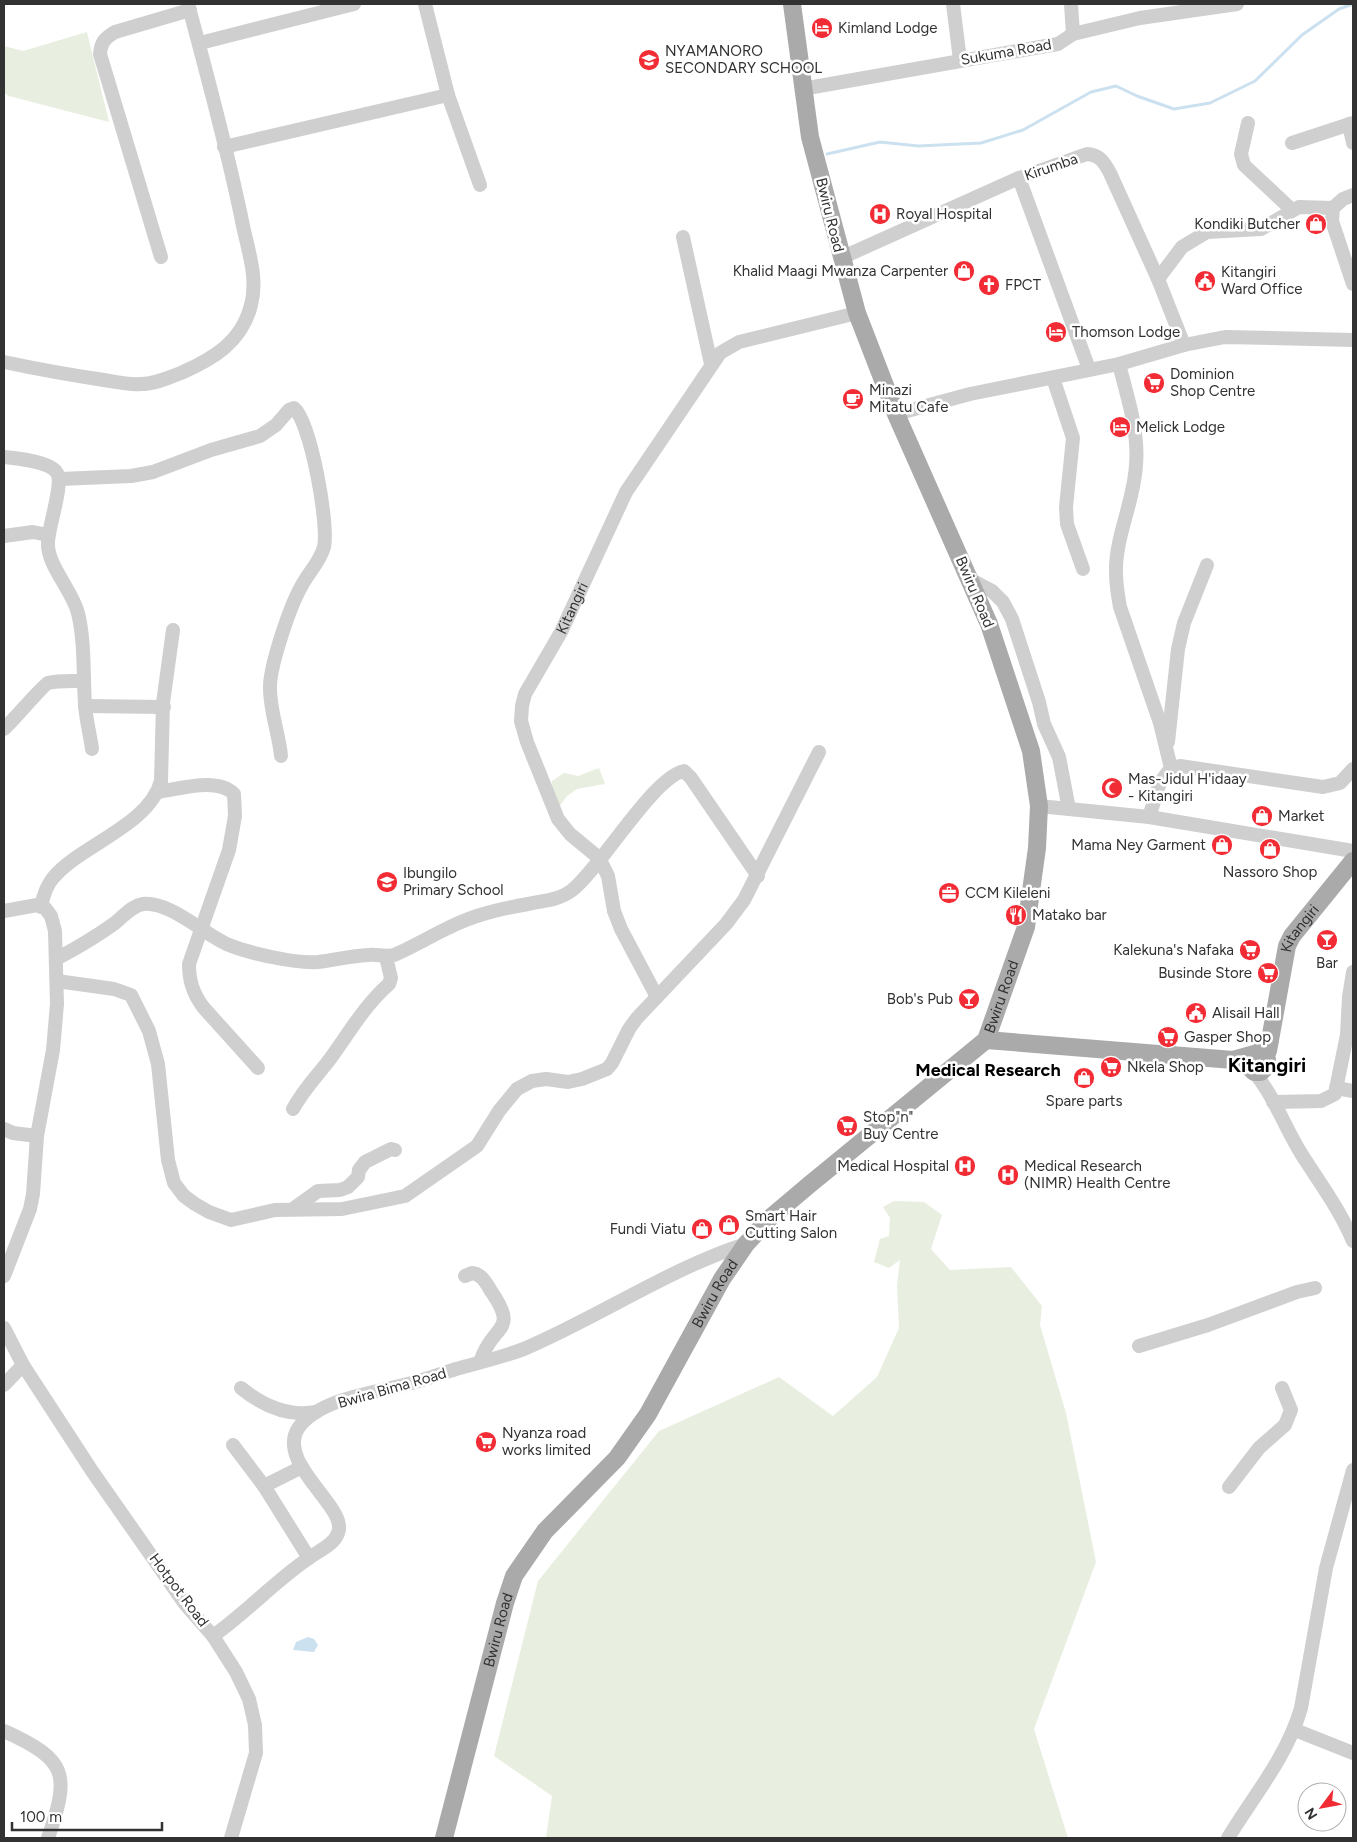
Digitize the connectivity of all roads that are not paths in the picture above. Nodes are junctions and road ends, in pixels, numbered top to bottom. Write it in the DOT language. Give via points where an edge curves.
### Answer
graph roads {
  1 [pos="354,4"];
  2 [pos="425,4"];
  3 [pos="792,4"];
  4 [pos="952,4"];
  5 [pos="1071,4"];
  6 [pos="1237,4"];
  7 [pos="189,7"];
  8 [pos="1181,9"];
  9 [pos="1073,34"];
  10 [pos="200,43"];
  11 [pos="960,60"];
  12 [pos="802,89"];
  13 [pos="448,95"];
  14 [pos="1248,124"];
  15 [pos="1351,124"];
  16 [pos="1292,143"];
  17 [pos="1353,143"];
  18 [pos="224,147"];
  19 [pos="1019,178"];
  20 [pos="480,185"];
  21 [pos="1353,195"];
  22 [pos="1333,208"];
  23 [pos="1292,210"];
  24 [pos="683,236"];
  25 [pos="161,257"];
  26 [pos="841,258"];
  27 [pos="1158,278"];
  28 [pos="1353,284"];
  29 [pos="857,313"];
  30 [pos="1353,340"];
  31 [pos="1184,345"];
  32 [pos="4,362"];
  33 [pos="711,364"];
  34 [pos="1119,364"];
  35 [pos="1089,369"];
  36 [pos="1053,378"];
  37 [pos="896,414"];
  38 [pos="4,457"];
  39 [pos="60,480"];
  40 [pos="48,535"];
  41 [pos="4,536"];
  42 [pos="1207,565"];
  43 [pos="1083,568"];
  44 [pos="971,580"];
  45 [pos="173,630"];
  46 [pos="84,681"];
  47 [pos="85,706"];
  48 [pos="164,707"];
  49 [pos="4,729"];
  50 [pos="92,749"];
  51 [pos="1166,750"];
  52 [pos="819,752"];
  53 [pos="280,756"];
  54 [pos="1171,768"];
  55 [pos="1353,769"];
  56 [pos="158,792"];
  57 [pos="1039,806"];
  58 [pos="1069,809"];
  59 [pos="1149,817"];
  60 [pos="1353,851"];
  61 [pos="599,858"];
  62 [pos="1353,861"];
  63 [pos="758,876"];
  64 [pos="41,907"];
  65 [pos="4,911"];
  66 [pos="201,929"];
  67 [pos="386,957"];
  68 [pos="56,959"];
  69 [pos="1353,972"];
  70 [pos="57,981"];
  71 [pos="657,997"];
  72 [pos="986,1040"];
  73 [pos="1255,1065"];
  74 [pos="258,1068"];
  75 [pos="1336,1088"];
  76 [pos="1353,1091"];
  77 [pos="1273,1102"];
  78 [pos="294,1108"];
  79 [pos="4,1129"];
  80 [pos="37,1136"];
  81 [pos="395,1150"];
  82 [pos="293,1208"];
  83 [pos="1353,1241"];
  84 [pos="746,1244"];
  85 [pos="4,1276"];
  86 [pos="465,1276"];
  87 [pos="1315,1288"];
  88 [pos="4,1328"];
  89 [pos="1139,1346"];
  90 [pos="480,1362"];
  91 [pos="23,1365"];
  92 [pos="4,1385"];
  93 [pos="241,1388"];
  94 [pos="1282,1388"];
  95 [pos="316,1412"];
  96 [pos="234,1445"];
  97 [pos="302,1467"];
  98 [pos="1353,1470"];
  99 [pos="264,1486"];
  100 [pos="1229,1487"];
  101 [pos="309,1558"];
  102 [pos="213,1636"];
  103 [pos="1295,1730"];
  104 [pos="4,1731"];
  105 [pos="1353,1753"];
  106 [pos="48,1838"];
  107 [pos="231,1838"];
  108 [pos="444,1838"];
  109 [pos="1228,1838"];
  1 -- 10 [label="street"];
  2 -- 13 [label="street"];
  3 -- 12 [label="main road, Bwiru Road"];
  4 -- 11 [label="street"];
  5 -- 9 [label="street"];
  6 -- 8 [label="street, Sukuma Road"];
  7 -- 10 [label="street"];
  7 -- 25 [label="street" via="115,32 101,45 100,54"];
  8 -- 9 [label="street, Sukuma Road"];
  9 -- 11 [label="street, Sukuma Road" via="1058,44"];
  10 -- 18 [label="street"];
  11 -- 12 [label="street, Sukuma Road"];
  12 -- 26 [label="main road, Bwiru Road" via="810,136"];
  13 -- 18 [label="street"];
  13 -- 20 [label="street"];
  14 -- 23 [label="street" via="1241,154 1244,165"];
  15 -- 16 [label="street"];
  15 -- 17 [label="street"];
  18 -- 32 [label="street" via="249,250 254,291 247,319 221,353 170,377 140,385"];
  19 -- 26 [label="street, Kirumba"];
  19 -- 27 [label="street, Kirumba" via="1087,154 1102,159"];
  19 -- 35 [label="street"];
  21 -- 22 [label="street"];
  22 -- 23 [label="street" via="1313,206"];
  22 -- 28 [label="street" via="1332,221"];
  23 -- 27 [label="street" via="1260,229 1223,229 1195,238 1172,257"];
  24 -- 33 [label="street"];
  26 -- 29 [label="main road, Bwiru Road"];
  27 -- 31 [label="street, Kirumba"];
  29 -- 33 [label="street, Kitangiri" via="739,342 720,353"];
  29 -- 37 [label="main road, Bwiru Road"];
  30 -- 31 [label="street" via="1225,337"];
  31 -- 34 [label="street"];
  33 -- 61 [label="street, Kitangiri" via="613,514 565,624 525,694 522,706 521,721 527,742 558,819 570,834"];
  34 -- 35 [label="street"];
  34 -- 51 [label="street" via="1134,428 1136,464 1132,497 1119,547 1117,592 1160,722"];
  35 -- 36 [label="street"];
  36 -- 37 [label="street" via="970,394"];
  36 -- 43 [label="street" via="1073,438 1067,524"];
  37 -- 44 [label="main road, Bwiru Road"];
  38 -- 39 [label="street" via="48,465 57,471"];
  39 -- 40 [label="street"];
  39 -- 53 [label="street" via="153,472 260,436 289,410 294,408 297,411 313,450 325,536 320,558 292,603 270,684"];
  40 -- 41 [label="street" via="33,532"];
  40 -- 46 [label="street" via="51,559 77,612"];
  42 -- 51 [label="street" via="1180,640"];
  44 -- 57 [label="main road, Bwiru Road" via="1031,750"];
  44 -- 58 [label="street" via="1004,602 1012,618 1044,724 1059,757"];
  45 -- 48 [label="street"];
  46 -- 47 [label="street"];
  46 -- 49 [label="street" via="42,686"];
  47 -- 48 [label="street"];
  47 -- 50 [label="street"];
  48 -- 56 [label="street"];
  51 -- 54 [label="street"];
  52 -- 63 [label="street"];
  54 -- 55 [label="street" via="1180,766 1322,787 1340,783"];
  54 -- 59 [label="street" via="1160,783"];
  56 -- 64 [label="street" via="144,809 52,879"];
  56 -- 66 [label="street" via="216,785 228,788 234,794 235,816 229,850"];
  57 -- 58 [label="street"];
  57 -- 72 [label="main road, Bwiru Road" via="1026,927"];
  58 -- 59 [label="street"];
  59 -- 60 [label="street"];
  61 -- 63 [label="street" via="642,806 673,775 684,771 692,778"];
  61 -- 67 [label="street" via="571,891 557,898 476,916"];
  61 -- 71 [label="street, Kitangiri" via="608,876 614,911 621,929"];
  62 -- 73 [label="main road, Kitangiri" via="1287,946 1270,1040"];
  63 -- 71 [label="street" via="726,924"];
  64 -- 65 [label="street" via="29,905"];
  64 -- 68 [label="street" via="54,923"];
  66 -- 67 [label="street" via="229,945 279,958 316,962 368,954"];
  66 -- 68 [label="street" via="187,919 154,905 138,906"];
  66 -- 74 [label="street" via="189,964 195,996"];
  67 -- 78 [label="street" via="391,982 361,1014 331,1058 302,1092"];
  68 -- 70 [label="street"];
  69 -- 75 [label="street" via="1347,1034"];
  70 -- 80 [label="street" via="53,1050"];
  70 -- 82 [label="street" via="126,992 135,1001 149,1031 158,1064 171,1174 184,1196 209,1212 230,1220"];
  71 -- 82 [label="street" via="629,1029 607,1069 568,1082 546,1079 517,1089 477,1146 405,1196 342,1208"];
  72 -- 73 [label="main road"];
  72 -- 84 [label="main road, Bwiru Road" via="802,1190"];
  73 -- 77 [label="street"];
  75 -- 76 [label="street"];
  75 -- 77 [label="street" via="1332,1097 1321,1101"];
  77 -- 83 [label="street"];
  79 -- 80 [label="street"];
  80 -- 85 [label="street" via="30,1209"];
  81 -- 82 [label="street" via="364,1162 358,1176 348,1186 340,1190 318,1191"];
  84 -- 90 [label="street, Bwira Bima Road" via="704,1260 524,1349"];
  84 -- 108 [label="main road, Bwiru Road" via="722,1279 648,1414 616,1458 545,1532 514,1576"];
  86 -- 90 [label="street" via="472,1273 480,1276 503,1308 505,1316 505,1322 486,1344"];
  87 -- 89 [label="street"];
  88 -- 91 [label="street, Hotpot Road"];
  90 -- 95 [label="street, Bwira Bima Road" via="349,1398"];
  91 -- 92 [label="street"];
  91 -- 102 [label="street, Hotpot Road" via="185,1604"];
  93 -- 95 [label="street" via="265,1404 290,1414"];
  94 -- 100 [label="street" via="1291,1410 1285,1425 1259,1448"];
  95 -- 97 [label="street, Bwira Bima Road" via="299,1428 296,1436 295,1450"];
  96 -- 99 [label="street"];
  97 -- 99 [label="street"];
  97 -- 101 [label="street, Bwira Bima Road" via="340,1525 335,1538"];
  98 -- 103 [label="street" via="1326,1568 1302,1708"];
  99 -- 101 [label="street"];
  101 -- 102 [label="street, Bwira Bima Road"];
  102 -- 107 [label="street, Hotpot Road" via="249,1699 255,1725 256,1753"];
  103 -- 105 [label="street"];
  103 -- 109 [label="street" via="1281,1758"];
  104 -- 106 [label="street" via="43,1752 59,1772 62,1792"];
}
